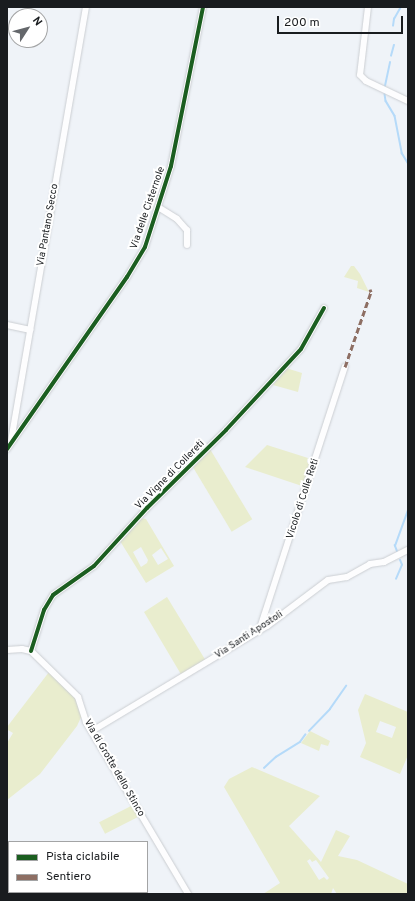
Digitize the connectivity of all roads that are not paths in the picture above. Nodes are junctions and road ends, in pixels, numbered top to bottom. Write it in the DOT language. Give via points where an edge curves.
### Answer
graph roads {
  1 [pos="86,7"];
  2 [pos="203,7"];
  3 [pos="368,7"];
  4 [pos="408,101"];
  5 [pos="158,207"];
  6 [pos="187,245"];
  7 [pos="324,308"];
  8 [pos="7,325"];
  9 [pos="30,330"];
  10 [pos="345,367"];
  11 [pos="9,446"];
  12 [pos="408,550"];
  13 [pos="259,631"];
  14 [pos="7,650"];
  15 [pos="31,651"];
  16 [pos="92,731"];
  17 [pos="188,894"];
  1 -- 9 [label="street, Via Pantano Secco"];
  2 -- 5 [label="street, Via delle Cisternole" via="171,166"];
  3 -- 4 [label="street" via="360,75 366,81"];
  5 -- 6 [label="street" via="177,219 187,230"];
  5 -- 11 [label="street, Via delle Cisternole" via="145,247 130,272"];
  7 -- 15 [label="street, Via Vigne di Collereti" via="301,349 226,430 147,508 94,566 53,595 44,610"];
  8 -- 9 [label="street"];
  9 -- 11 [label="street, Via Pantano Secco"];
  10 -- 13 [label="street, Vicolo di Colle Reti"];
  12 -- 13 [label="street, Via Santi Apostoli" via="384,562 370,564 347,577 328,580"];
  13 -- 16 [label="street, Via Santi Apostoli"];
  14 -- 15 [label="street"];
  15 -- 16 [label="street, Via di Grotte dello Stinco" via="78,697"];
  16 -- 17 [label="street, Via di Grotte dello Stinco"];
}
